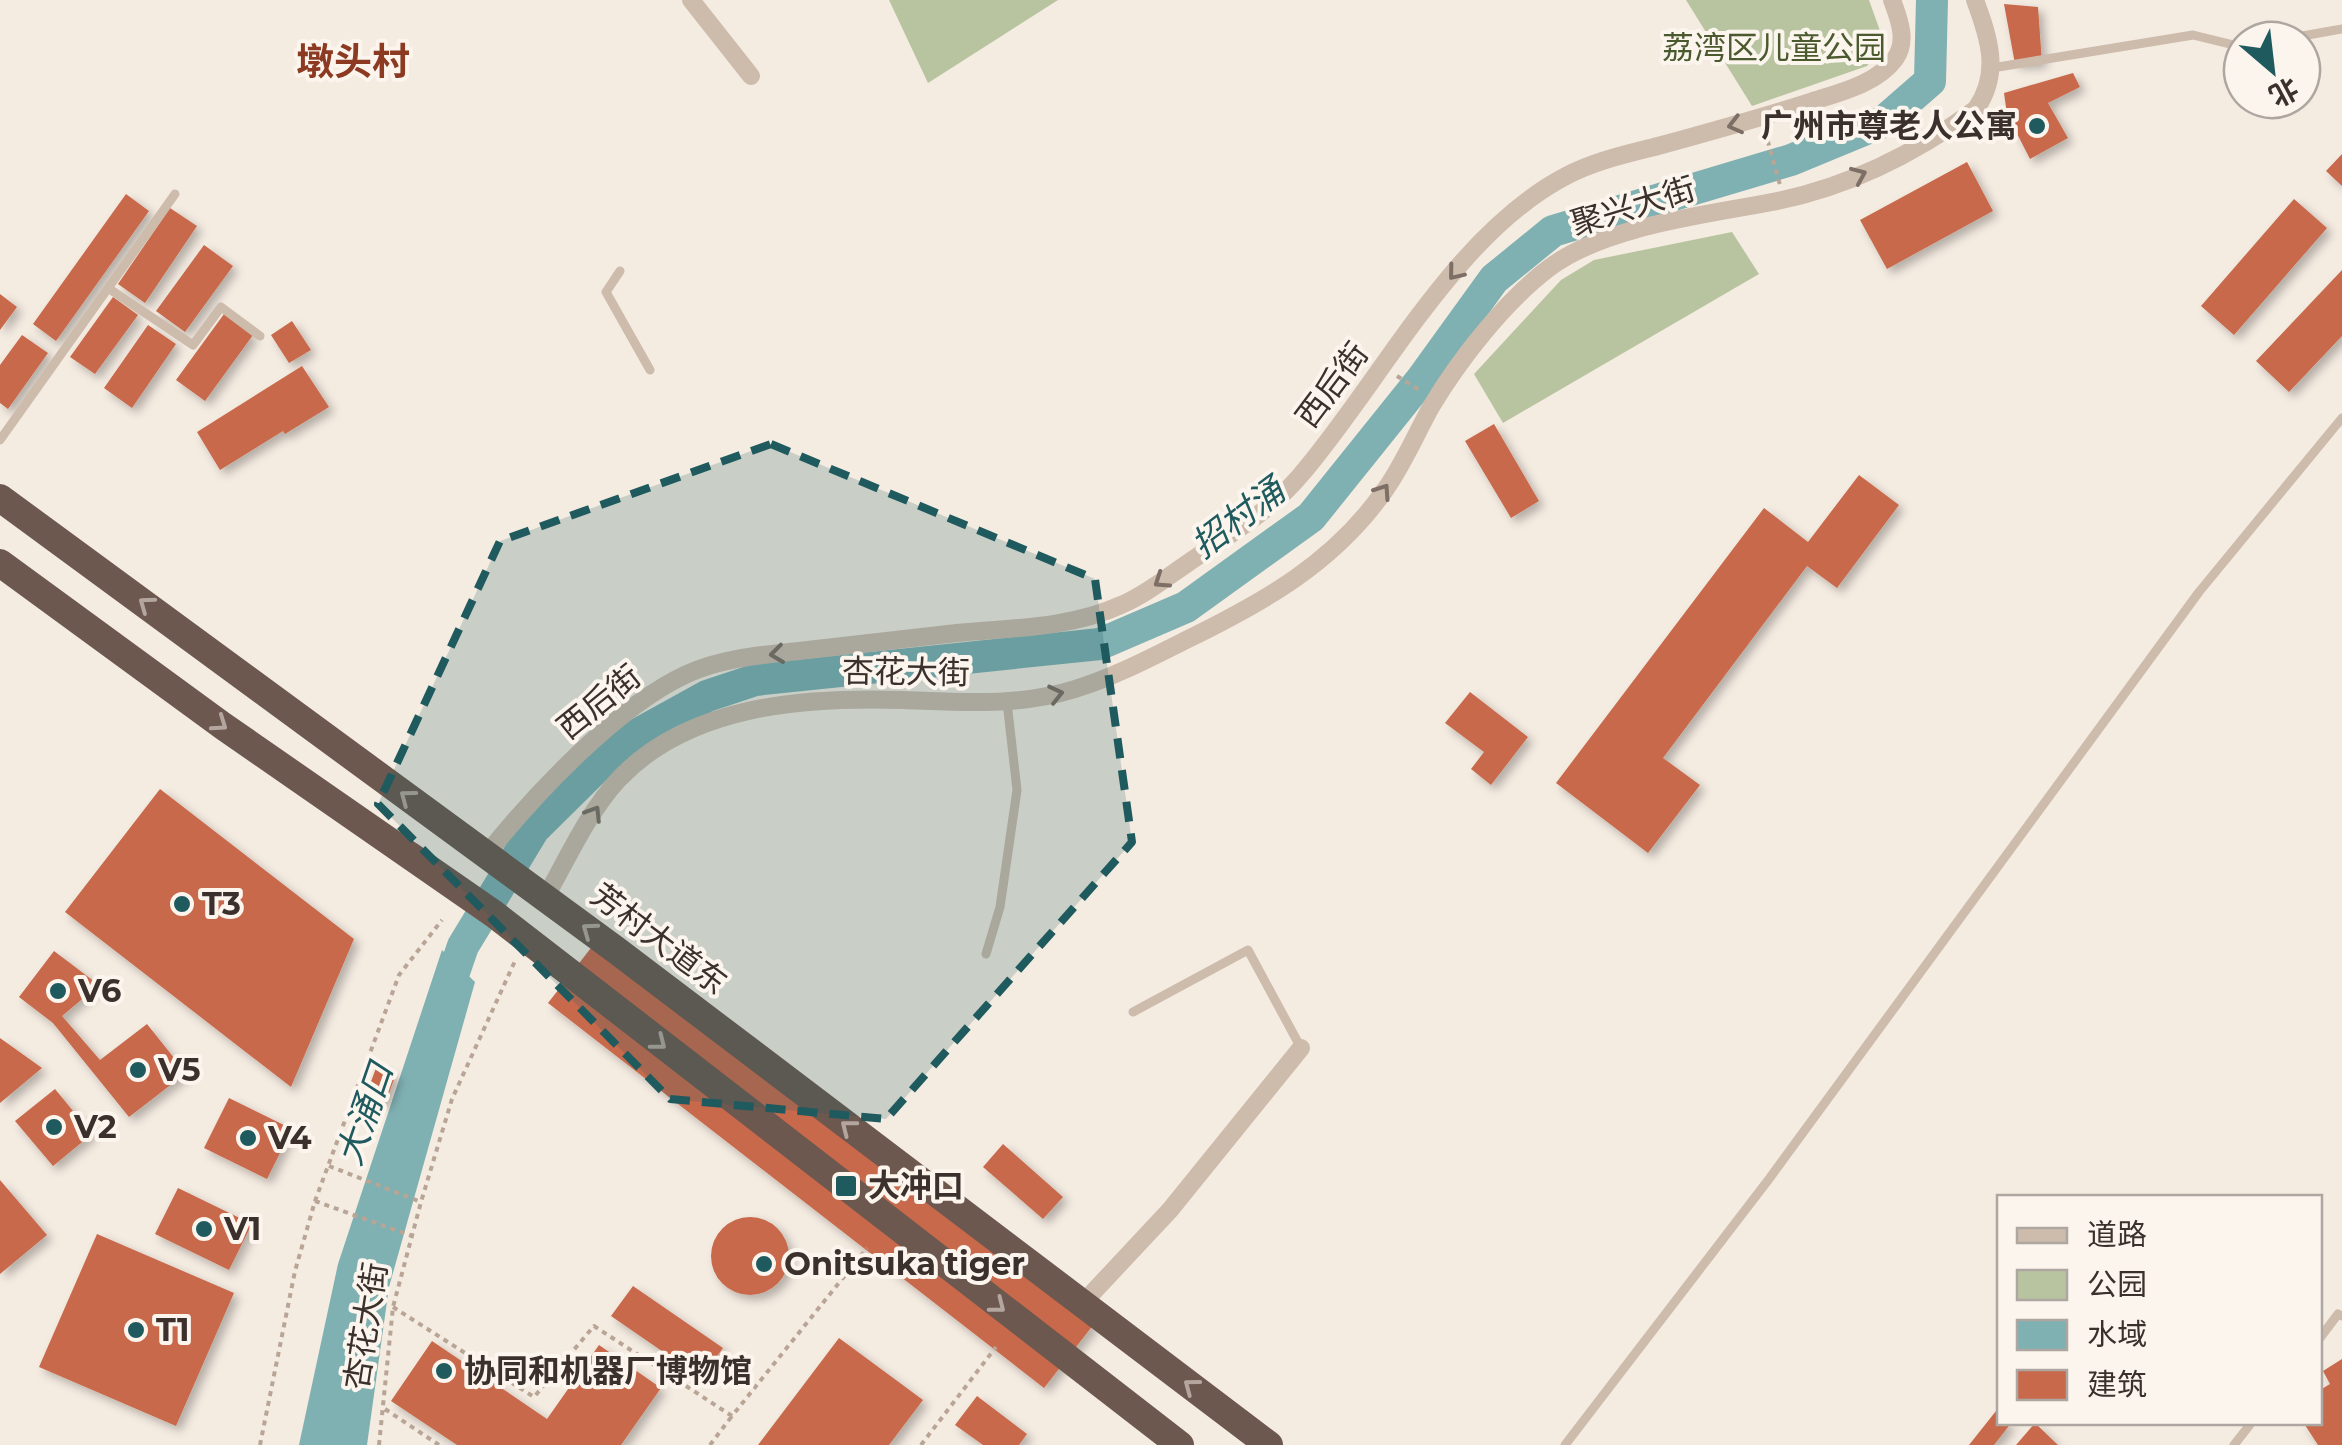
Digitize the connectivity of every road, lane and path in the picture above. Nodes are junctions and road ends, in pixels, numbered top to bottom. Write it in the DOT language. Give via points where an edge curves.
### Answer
graph roads {
  1 [pos="692,0"];
  2 [pos="1892,0"];
  3 [pos="1975,0"];
  4 [pos="2222,42"];
  5 [pos="1992,68"];
  6 [pos="751,76"];
  7 [pos="1767,137"];
  8 [pos="1780,183"];
  9 [pos="174,194"];
  10 [pos="620,271"];
  11 [pos="108,288"];
  12 [pos="260,336"];
  13 [pos="1384,366"];
  14 [pos="650,370"];
  15 [pos="1435,401"];
  16 [pos="2342,418"];
  17 [pos="0,440"];
  18 [pos="0,498"];
  19 [pos="0,564"];
  20 [pos="1318,564"];
  21 [pos="1006,702"];
  22 [pos="501,866"];
  23 [pos="545,898"];
  24 [pos="442,920"];
  25 [pos="527,939"];
  26 [pos="986,954"];
  27 [pos="1133,1012"];
  28 [pos="1302,1048"];
  29 [pos="329,1166"];
  30 [pos="314,1201"];
  31 [pos="421,1202"];
  32 [pos="412,1236"];
  33 [pos="868,1248"];
  34 [pos="1082,1304"];
  35 [pos="394,1307"];
  36 [pos="2342,1316"];
  37 [pos="2322,1335"];
  38 [pos="996,1347"];
  39 [pos="383,1408"];
  40 [pos="732,1416"];
  41 [pos="2250,1425"];
  42 [pos="260,1445"];
  43 [pos="379,1445"];
  44 [pos="439,1445"];
  45 [pos="710,1445"];
  46 [pos="920,1445"];
  47 [pos="1180,1445"];
  48 [pos="1269,1445"];
  49 [pos="1564,1445"];
  50 [pos="2234,1445"];
  1 -- 6 [label="street"];
  2 -- 13 [label="street, 西后街, one-way" via="1902,43 1887,68 1841,92 1591,166 1550,185 1459,267"];
  3 -- 5 [label="street"];
  4 -- 5 [label="lane" via="2193,34"];
  15 -- 5 [label="street, 聚兴大街, one-way" via="1502,314 1552,266 1648,227 1800,195 1865,173 1976,109"];
  7 -- 8 [label="path"];
  9 -- 11 [label="lane"];
  10 -- 14 [label="lane" via="606,292"];
  11 -- 12 [label="lane" via="193,346 221,308"];
  11 -- 17 [label="lane"];
  13 -- 15 [label="path"];
  13 -- 22 [label="street, 西后街, one-way" via="1274,501 1122,605 1053,623 773,654 686,674 641,703 528,804"];
  20 -- 15 [label="street, 聚兴大街, one-way" via="1386,488"];
  16 -- 49 [label="lane" via="2199,592 1770,1179"];
  22 -- 18 [label="highway, 芳村大道东, one-way"];
  19 -- 25 [label="highway, one-way"];
  21 -- 20 [label="street, 杏花大街, one-way" via="1048,697 1148,660 1273,596"];
  23 -- 21 [label="street, 杏花大街, one-way" via="618,780 696,728 788,704"];
  21 -- 26 [label="lane" via="1017,790 1000,907"];
  22 -- 23 [label="highway, 芳村大道东"];
  34 -- 23 [label="highway, 芳村大道东, one-way"];
  24 -- 29 [label="path" via="399,975"];
  25 -- 31 [label="path, 杏花大街" via="452,1098"];
  25 -- 47 [label="highway, one-way"];
  27 -- 28 [label="lane" via="1248,950"];
  28 -- 34 [label="street" via="1170,1210"];
  29 -- 30 [label="path"];
  29 -- 31 [label="path"];
  30 -- 32 [label="path"];
  30 -- 42 [label="path"];
  31 -- 32 [label="path, 杏花大街"];
  32 -- 35 [label="path, 杏花大街"];
  33 -- 40 [label="path"];
  48 -- 34 [label="highway, 芳村大道东, one-way"];
  35 -- 39 [label="path, 杏花大街"];
  35 -- 40 [label="path" via="534,1397 594,1326"];
  36 -- 37 [label="lane"];
  38 -- 46 [label="path"];
  39 -- 43 [label="path, 杏花大街"];
  39 -- 44 [label="path"];
  40 -- 45 [label="path"];
  41 -- 50 [label="lane"];
}
